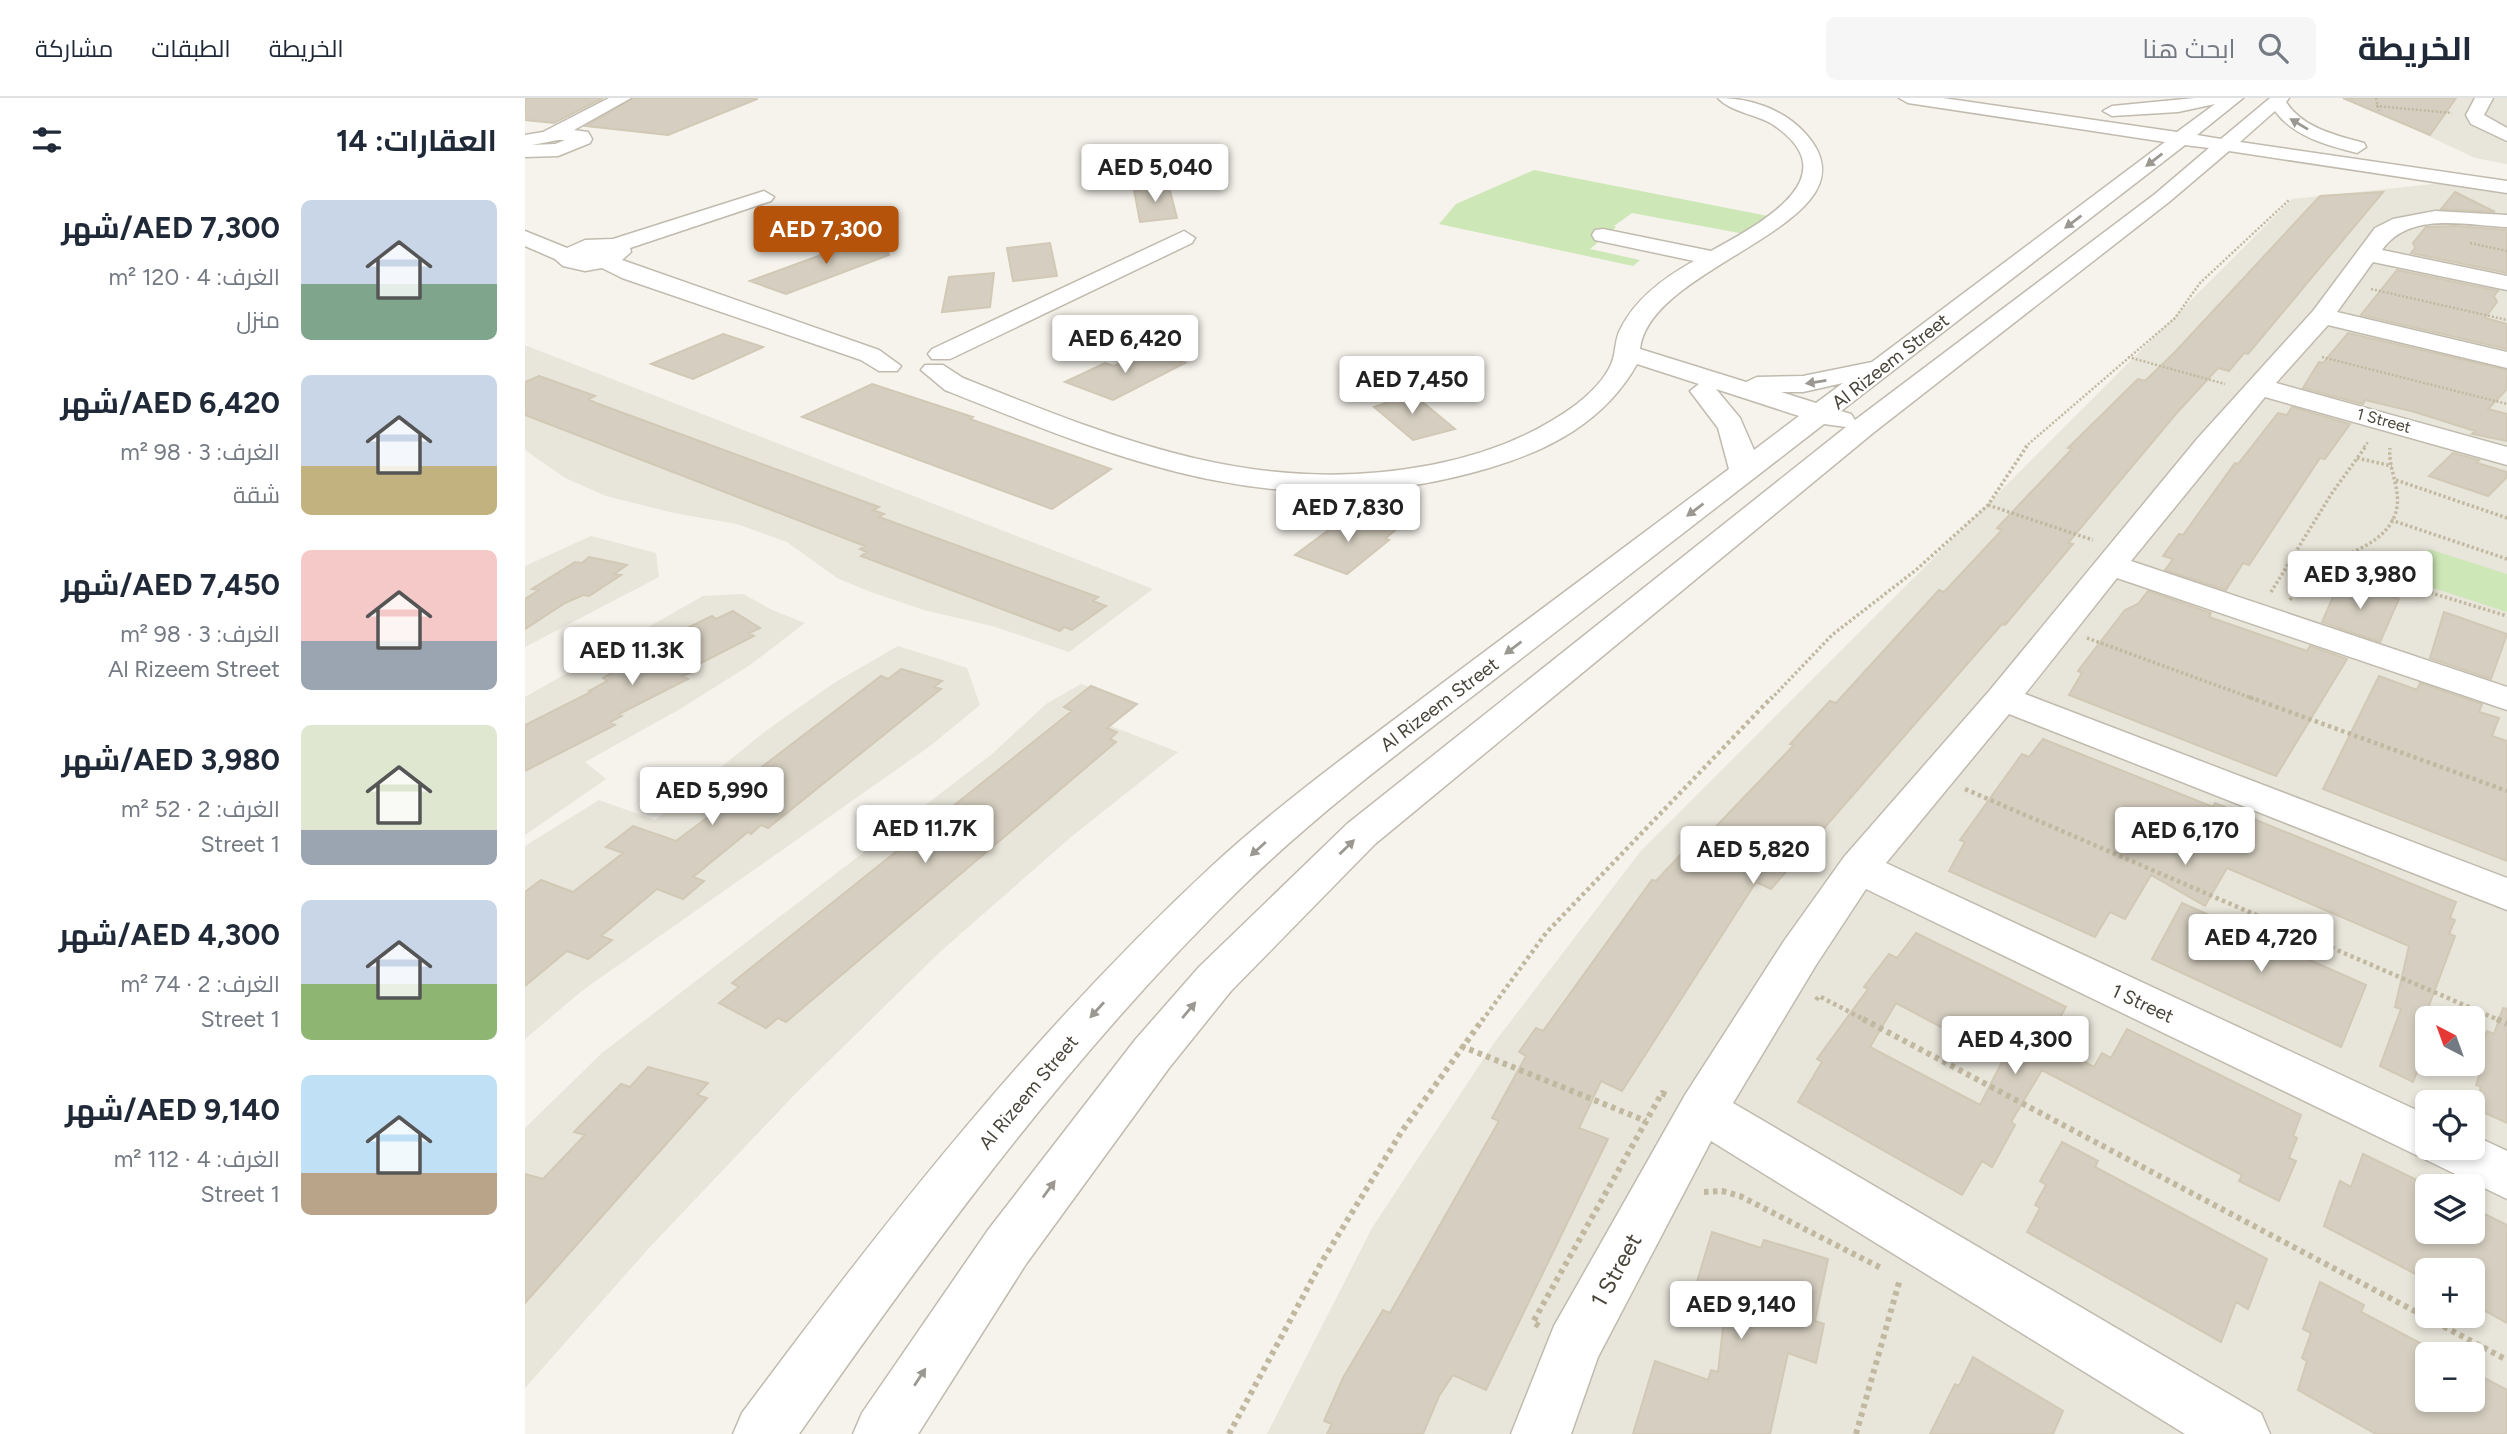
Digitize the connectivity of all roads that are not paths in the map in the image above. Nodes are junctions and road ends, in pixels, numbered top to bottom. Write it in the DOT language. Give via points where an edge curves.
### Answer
graph roads {
  1 [pos="622,98"];
  2 [pos="642,98"];
  3 [pos="1727,98"];
  4 [pos="1907,98"];
  5 [pos="1987,98"];
  6 [pos="2218,98"];
  7 [pos="2234,98"];
  8 [pos="2249,98"];
  9 [pos="2279,99"];
  10 [pos="2480,105"];
  11 [pos="2046,113"];
  12 [pos="550,135"];
  13 [pos="577,135"];
  14 [pos="2507,135"];
  15 [pos="2208,136"];
  16 [pos="526,149"];
  17 [pos="2433,166"];
  18 [pos="2394,169"];
  19 [pos="2507,178"];
  20 [pos="2127,181"];
  21 [pos="2507,187"];
  22 [pos="764,197"];
  23 [pos="2162,198"];
  24 [pos="2507,221"];
  25 [pos="2117,234"];
  26 [pos="1603,235"];
  27 [pos="1184,238"];
  28 [pos="1744,240"];
  29 [pos="574,249"];
  30 [pos="1624,258"];
  31 [pos="1686,262"];
  32 [pos="2366,271"];
  33 [pos="2507,283"];
  34 [pos="2322,316"];
  35 [pos="1626,360"];
  36 [pos="2507,360"];
  37 [pos="937,362"];
  38 [pos="1883,366"];
  39 [pos="1711,386"];
  40 [pos="2253,395"];
  41 [pos="1835,426"];
  42 [pos="2507,456"];
  43 [pos="1744,473"];
  44 [pos="2109,564"];
  45 [pos="2003,698"];
  46 [pos="2507,699"];
  47 [pos="1859,868"];
  48 [pos="2507,895"];
  49 [pos="1702,1110"];
  50 [pos="2415,1132"];
  51 [pos="2474,1160"];
  52 [pos="2507,1176"];
  53 [pos="763,1434"];
  54 [pos="883,1434"];
  55 [pos="1541,1434"];
  56 [pos="2240,1434"];
  1 -- 12 [label="street"];
  2 -- 13 [label="street"];
  3 -- 28 [label="street" via="1792,131 1809,152 1813,168 1810,185 1798,202"];
  4 -- 11 [label="street"];
  5 -- 11 [label="street"];
  6 -- 11 [label="street" via="2161,109"];
  7 -- 15 [label="street, Al Rizeem Street"];
  8 -- 15 [label="street"];
  9 -- 15 [label="street, Al Rizeem Street"];
  17 -- 9 [label="street, one-way" via="2311,132 2287,117"];
  10 -- 14 [label="street" via="2477,120"];
  11 -- 15 [label="street"];
  11 -- 20 [label="street" via="2121,153"];
  12 -- 13 [label="street"];
  12 -- 16 [label="street"];
  13 -- 16 [label="street" via="583,139 572,146"];
  15 -- 17 [label="street"];
  15 -- 18 [label="street"];
  15 -- 20 [label="street, Al Rizeem Street, one-way"];
  15 -- 23 [label="street, Al Rizeem Street"];
  15 -- 25 [label="street" via="2125,206 2117,217"];
  17 -- 19 [label="street"];
  18 -- 21 [label="street"];
  18 -- 23 [label="street" via="2289,162 2233,168 2182,195"];
  20 -- 38 [label="street, Al Rizeem Street, one-way"];
  22 -- 29 [label="street"];
  23 -- 25 [label="street, Al Rizeem Street"];
  24 -- 32 [label="street, 1 Street" via="2447,217 2407,221 2390,228"];
  25 -- 41 [label="street, Al Rizeem Street"];
  26 -- 31 [label="street"];
  27 -- 37 [label="street"];
  28 -- 31 [label="street" via="1713,258"];
  28 -- 31 [label="street" via="1716,234"];
  29 -- 37 [label="street" via="861,352 903,357 891,372 902,375"];
  30 -- 31 [label="street"];
  31 -- 35 [label="street" via="1644,312 1629,339"];
  32 -- 33 [label="street"];
  32 -- 34 [label="street, 1 Street"];
  34 -- 36 [label="street"];
  34 -- 40 [label="street, 1 Street"];
  35 -- 37 [label="street" via="1600,396 1574,418 1517,448 1412,477 1318,484 1257,481 1202,470 963,388"];
  35 -- 39 [label="street"];
  38 -- 39 [label="street, one-way" via="1804,384"];
  38 -- 41 [label="street, Al Rizeem Street"];
  39 -- 41 [label="street"];
  39 -- 43 [label="street" via="1739,440"];
  40 -- 42 [label="street, 1 Street" via="2391,422"];
  40 -- 44 [label="street, 1 Street"];
  41 -- 43 [label="street, Al Rizeem Street"];
  54 -- 41 [label="street, Al Rizeem Street, one-way" via="1079,1147 1215,979 1281,910 1406,795 1717,548"];
  43 -- 53 [label="street, Al Rizeem Street, one-way" via="1334,785 1221,883 1101,1005 1032,1084 845,1320"];
  44 -- 45 [label="street, 1 Street"];
  44 -- 46 [label="street" via="2261,608"];
  45 -- 47 [label="street, 1 Street"];
  45 -- 48 [label="street"];
  47 -- 49 [label="street, 1 Street"];
  47 -- 50 [label="street, 1 Street"];
  49 -- 55 [label="street, 1 Street" via="1574,1346"];
  49 -- 56 [label="street"];
  51 -- 52 [label="street"];
}
